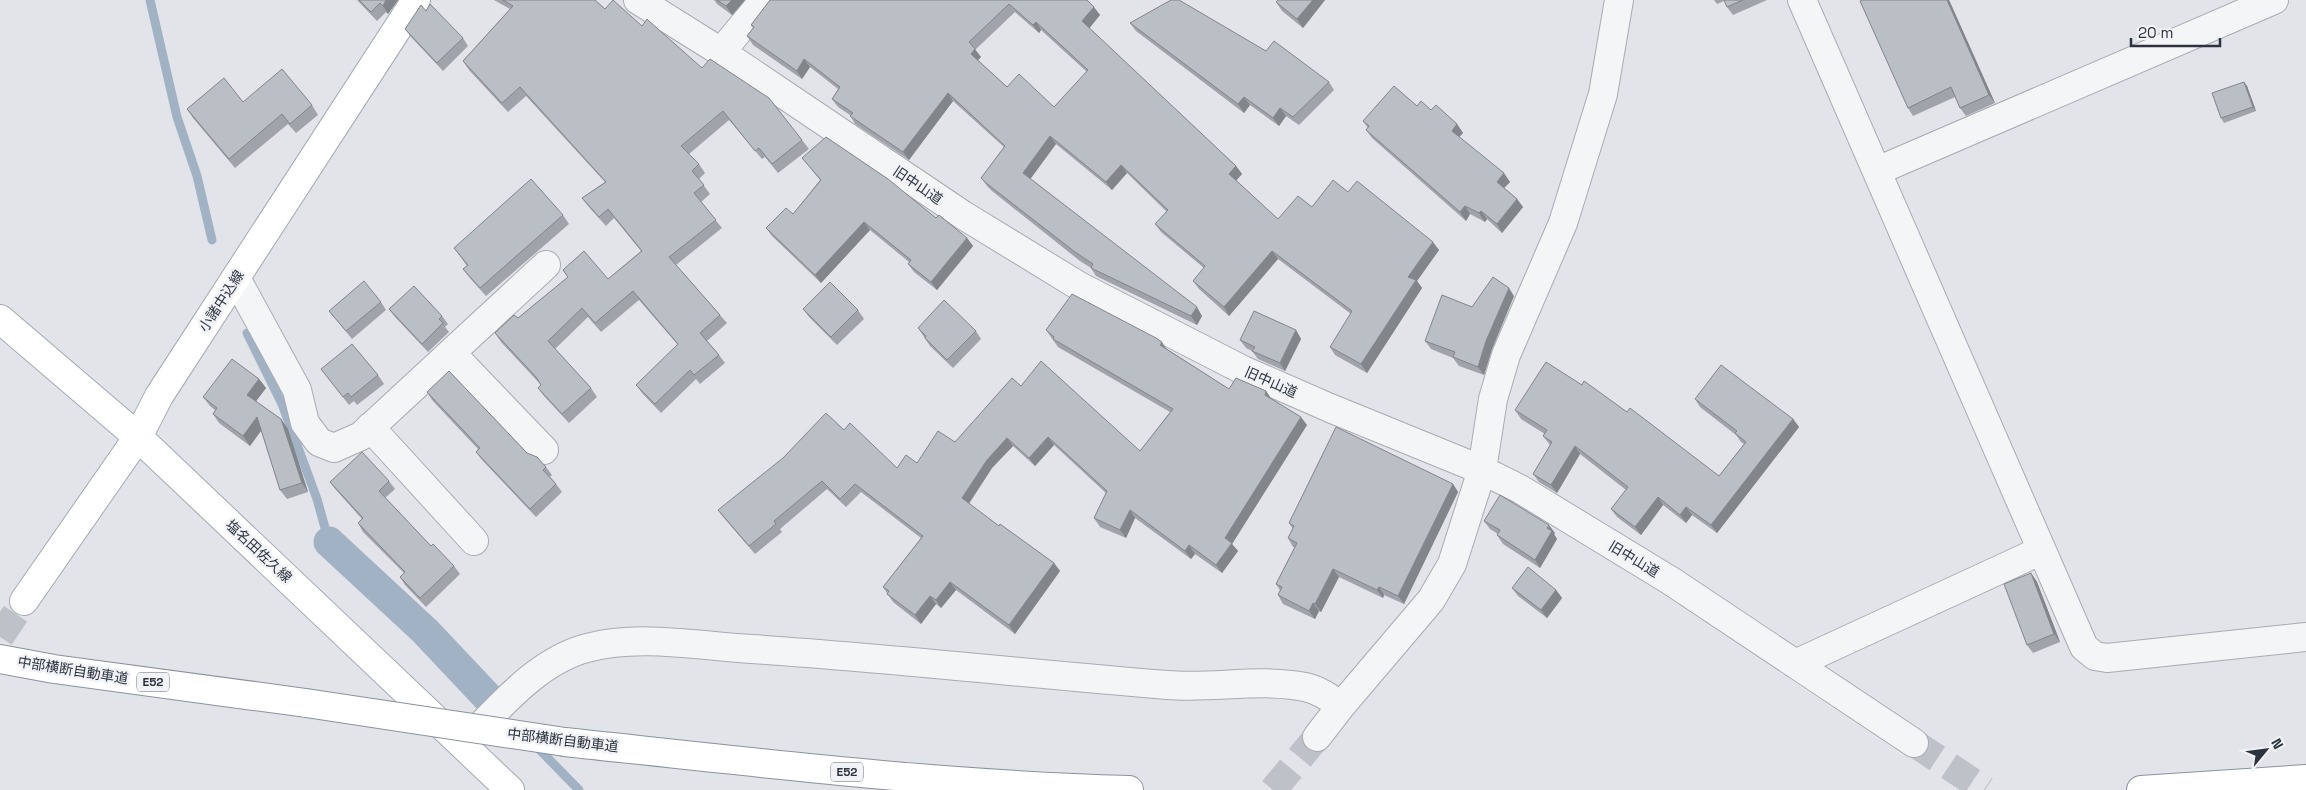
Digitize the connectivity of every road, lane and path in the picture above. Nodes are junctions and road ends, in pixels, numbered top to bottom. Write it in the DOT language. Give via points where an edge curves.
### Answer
graph roads {
  1 [pos="416,0"];
  2 [pos="638,0"];
  3 [pos="764,0"];
  4 [pos="1619,0"];
  5 [pos="1802,0"];
  6 [pos="2274,0"];
  7 [pos="721,52"];
  8 [pos="1878,171"];
  9 [pos="546,265"];
  10 [pos="236,278"];
  11 [pos="0,319"];
  12 [pos="451,353"];
  13 [pos="370,427"];
  14 [pos="138,437"];
  15 [pos="544,450"];
  16 [pos="1482,470"];
  17 [pos="474,541"];
  18 [pos="2040,551"];
  19 [pos="24,601"];
  20 [pos="2306,637"];
  21 [pos="0,659"];
  22 [pos="1795,664"];
  23 [pos="1341,706"];
  24 [pos="1317,737"];
  25 [pos="1914,743"];
  26 [pos="463,744"];
  27 [pos="2306,779"];
  28 [pos="510,790"];
  29 [pos="1129,790"];
  30 [pos="2141,790"];
  1 -- 10 [label="main road, 小諸中込線"];
  2 -- 7 [label="street, 旧中山道"];
  3 -- 7 [label="street"];
  4 -- 16 [label="street" via="1602,94 1563,223 1506,355 1493,399"];
  5 -- 8 [label="street"];
  6 -- 8 [label="street"];
  7 -- 16 [label="street, 旧中山道" via="963,215 1079,286 1243,370"];
  8 -- 18 [label="street"];
  9 -- 12 [label="street"];
  10 -- 13 [label="street" via="297,390 305,423 320,442 334,448 361,436"];
  10 -- 14 [label="main road, 小諸中込線" via="159,396"];
  11 -- 14 [label="main road, 塩名田佐久線"];
  12 -- 13 [label="street"];
  12 -- 15 [label="street"];
  13 -- 17 [label="street"];
  14 -- 19 [label="main road, 小諸中込線"];
  14 -- 26 [label="main road, 塩名田佐久線"];
  16 -- 22 [label="street, 旧中山道" via="1520,489 1671,581"];
  16 -- 23 [label="street" via="1452,564 1431,600"];
  18 -- 20 [label="street" via="2077,634 2084,647 2095,656 2107,658"];
  18 -- 22 [label="street"];
  21 -- 29 [label="main road, 中部横断自動車道 / E52, bridge" via="565,742 817,769"];
  22 -- 25 [label="street, 旧中山道"];
  23 -- 24 [label="street"];
  23 -- 26 [label="street" via="1325,694 1306,687 1280,684 1183,687 843,655 631,642 586,648 553,662 517,690"];
  26 -- 28 [label="main road, 塩名田佐久線"];
  27 -- 30 [label="main road"];
}
